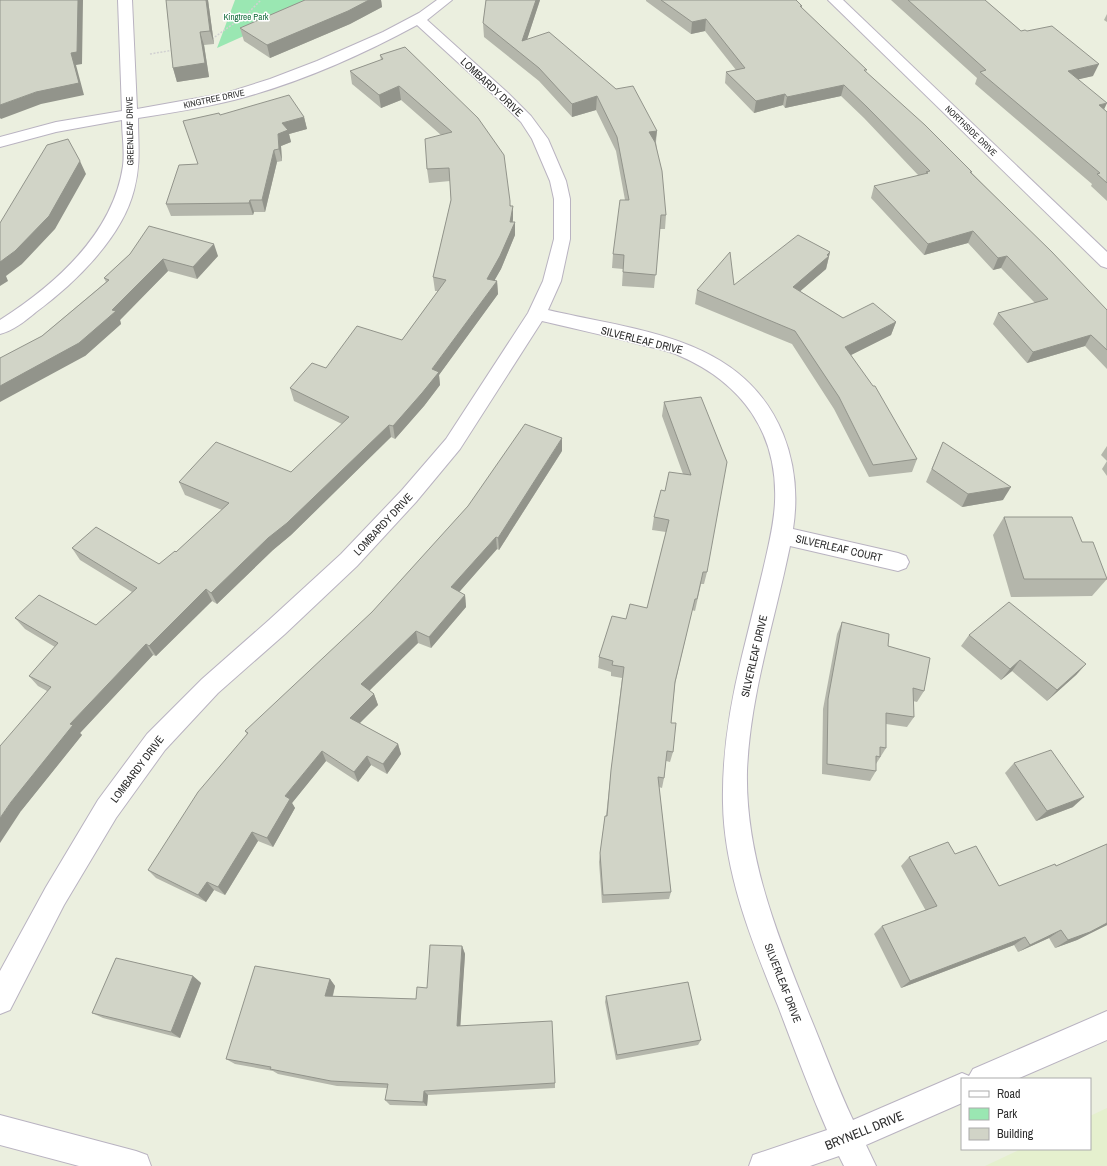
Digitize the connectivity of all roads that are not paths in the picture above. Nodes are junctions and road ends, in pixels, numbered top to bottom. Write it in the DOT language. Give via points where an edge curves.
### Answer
graph roads {
  1 [pos="125,0"];
  2 [pos="445,0"];
  3 [pos="835,0"];
  4 [pos="418,19"];
  5 [pos="130,115"];
  6 [pos="0,142"];
  7 [pos="1107,262"];
  8 [pos="537,314"];
  9 [pos="0,328"];
  10 [pos="781,535"];
  11 [pos="898,562"];
  12 [pos="0,1000"];
  13 [pos="1107,1025"];
  14 [pos="985,1078"];
  15 [pos="961,1088"];
  16 [pos="0,1130"];
  17 [pos="846,1139"];
  18 [pos="136,1166"];
  19 [pos="764,1166"];
  20 [pos="861,1166"];
  1 -- 5 [label="street, GREENLEAF DRIVE"];
  2 -- 4 [label="street, KINGTREE DRIVE"];
  3 -- 7 [label="street, NORTHSIDE DRIVE"];
  4 -- 5 [label="street, KINGTREE DRIVE" via="376,41 262,87 227,97"];
  4 -- 8 [label="street, LOMBARDY DRIVE" via="526,119 550,160 562,199 562,239 552,281"];
  5 -- 6 [label="street, KINGTREE DRIVE" via="67,124"];
  5 -- 9 [label="street, GREENLEAF DRIVE" via="131,167 122,202 107,232 53,292"];
  8 -- 10 [label="street, SILVERLEAF DRIVE" via="688,351 721,368 746,389 763,411 780,459 785,491"];
  8 -- 12 [label="street, LOMBARDY DRIVE" via="453,444 409,496 349,560 210,686 156,742 99,823 55,896"];
  10 -- 11 [label="street, SILVERLEAF COURT"];
  10 -- 17 [label="street, SILVERLEAF DRIVE" via="742,708 735,772 737,822 744,866 762,927"];
  13 -- 14 [label="street"];
  15 -- 17 [label="street, BRYNELL DRIVE"];
  16 -- 18 [label="street"];
  17 -- 19 [label="street, BRYNELL DRIVE"];
  17 -- 20 [label="street, SILVERLEAF DRIVE"];
}
